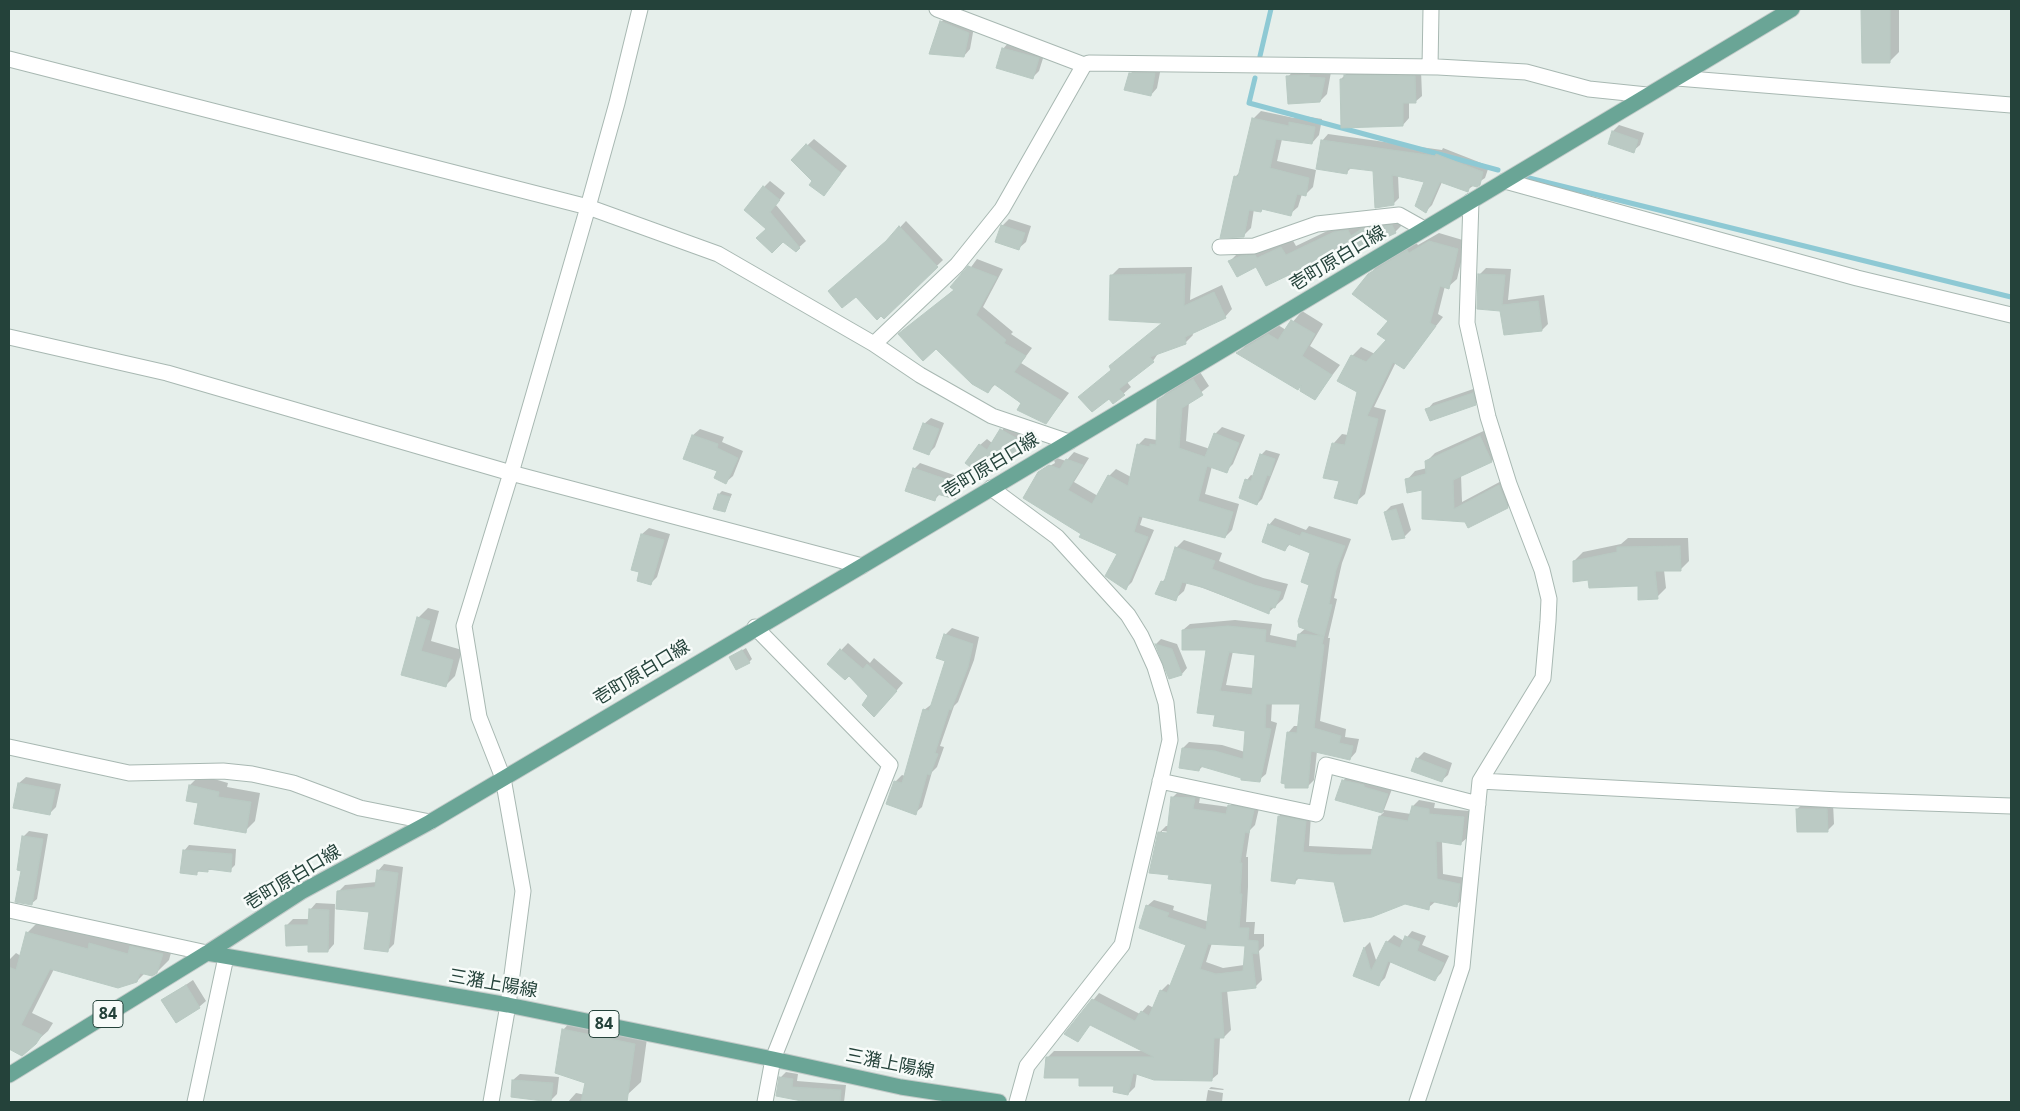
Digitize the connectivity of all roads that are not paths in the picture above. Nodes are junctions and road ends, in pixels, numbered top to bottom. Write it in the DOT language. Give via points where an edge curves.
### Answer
graph roads {
  1 [pos="640,9"];
  2 [pos="937,9"];
  3 [pos="1431,9"];
  4 [pos="1792,9"];
  5 [pos="9,59"];
  6 [pos="1084,65"];
  7 [pos="1430,67"];
  8 [pos="1677,78"];
  9 [pos="1647,95"];
  10 [pos="2011,105"];
  11 [pos="1505,181"];
  12 [pos="1471,201"];
  13 [pos="588,206"];
  14 [pos="1424,229"];
  15 [pos="1220,247"];
  16 [pos="2011,315"];
  17 [pos="9,337"];
  18 [pos="874,344"];
  19 [pos="1069,442"];
  20 [pos="511,473"];
  21 [pos="991,488"];
  22 [pos="862,566"];
  23 [pos="755,627"];
  24 [pos="9,747"];
  25 [pos="502,778"];
  26 [pos="1160,781"];
  27 [pos="1480,781"];
  28 [pos="1478,804"];
  29 [pos="2011,806"];
  30 [pos="430,822"];
  31 [pos="9,910"];
  32 [pos="207,953"];
  33 [pos="226,957"];
  34 [pos="508,1005"];
  35 [pos="773,1059"];
  36 [pos="9,1075"];
  37 [pos="195,1102"];
  38 [pos="491,1102"];
  39 [pos="765,1102"];
  40 [pos="999,1102"];
  41 [pos="1017,1102"];
  42 [pos="1417,1102"];
  1 -- 13 [label="street"];
  2 -- 6 [label="street"];
  3 -- 7 [label="street"];
  4 -- 8 [label="main road, 壱町原白口線"];
  5 -- 13 [label="street"];
  6 -- 7 [label="street"];
  6 -- 18 [label="street" via="1002,209 957,265"];
  7 -- 9 [label="street" via="1526,72 1589,89"];
  8 -- 9 [label="main road, 壱町原白口線"];
  8 -- 10 [label="street"];
  9 -- 11 [label="main road, 壱町原白口線"];
  11 -- 12 [label="main road, 壱町原白口線"];
  11 -- 16 [label="street" via="1857,278"];
  12 -- 14 [label="main road, 壱町原白口線"];
  12 -- 27 [label="street" via="1467,323 1488,417 1542,570 1549,599 1543,678"];
  13 -- 18 [label="street" via="718,254"];
  13 -- 20 [label="street"];
  14 -- 15 [label="street" via="1399,215 1317,224 1254,246"];
  14 -- 19 [label="main road, 壱町原白口線"];
  17 -- 20 [label="street" via="167,374"];
  18 -- 19 [label="street" via="920,375 992,416"];
  19 -- 21 [label="main road, 壱町原白口線"];
  20 -- 22 [label="street"];
  20 -- 25 [label="street" via="464,626 479,717"];
  21 -- 22 [label="main road, 壱町原白口線"];
  21 -- 26 [label="street" via="1057,536 1128,615 1141,636 1166,703 1170,740"];
  22 -- 23 [label="main road, 壱町原白口線"];
  23 -- 25 [label="main road, 壱町原白口線"];
  23 -- 35 [label="street" via="890,766"];
  24 -- 30 [label="street" via="129,773 224,771 252,774 293,783 360,808"];
  25 -- 30 [label="main road, 壱町原白口線"];
  25 -- 34 [label="street" via="523,892"];
  26 -- 28 [label="street" via="1316,814 1326,766"];
  26 -- 41 [label="street" via="1122,945 1028,1066"];
  27 -- 28 [label="street"];
  27 -- 29 [label="street"];
  28 -- 42 [label="street" via="1462,967"];
  30 -- 32 [label="main road, 壱町原白口線" via="302,892"];
  31 -- 32 [label="street"];
  32 -- 33 [label="main road, 三潴上陽線 / 84"];
  32 -- 36 [label="main road, 84"];
  33 -- 34 [label="main road, 三潴上陽線 / 84"];
  33 -- 37 [label="street"];
  34 -- 35 [label="main road, 三潴上陽線 / 84"];
  34 -- 38 [label="street"];
  35 -- 39 [label="street"];
  35 -- 40 [label="main road, 三潴上陽線 / 84" via="901,1088"];
}
